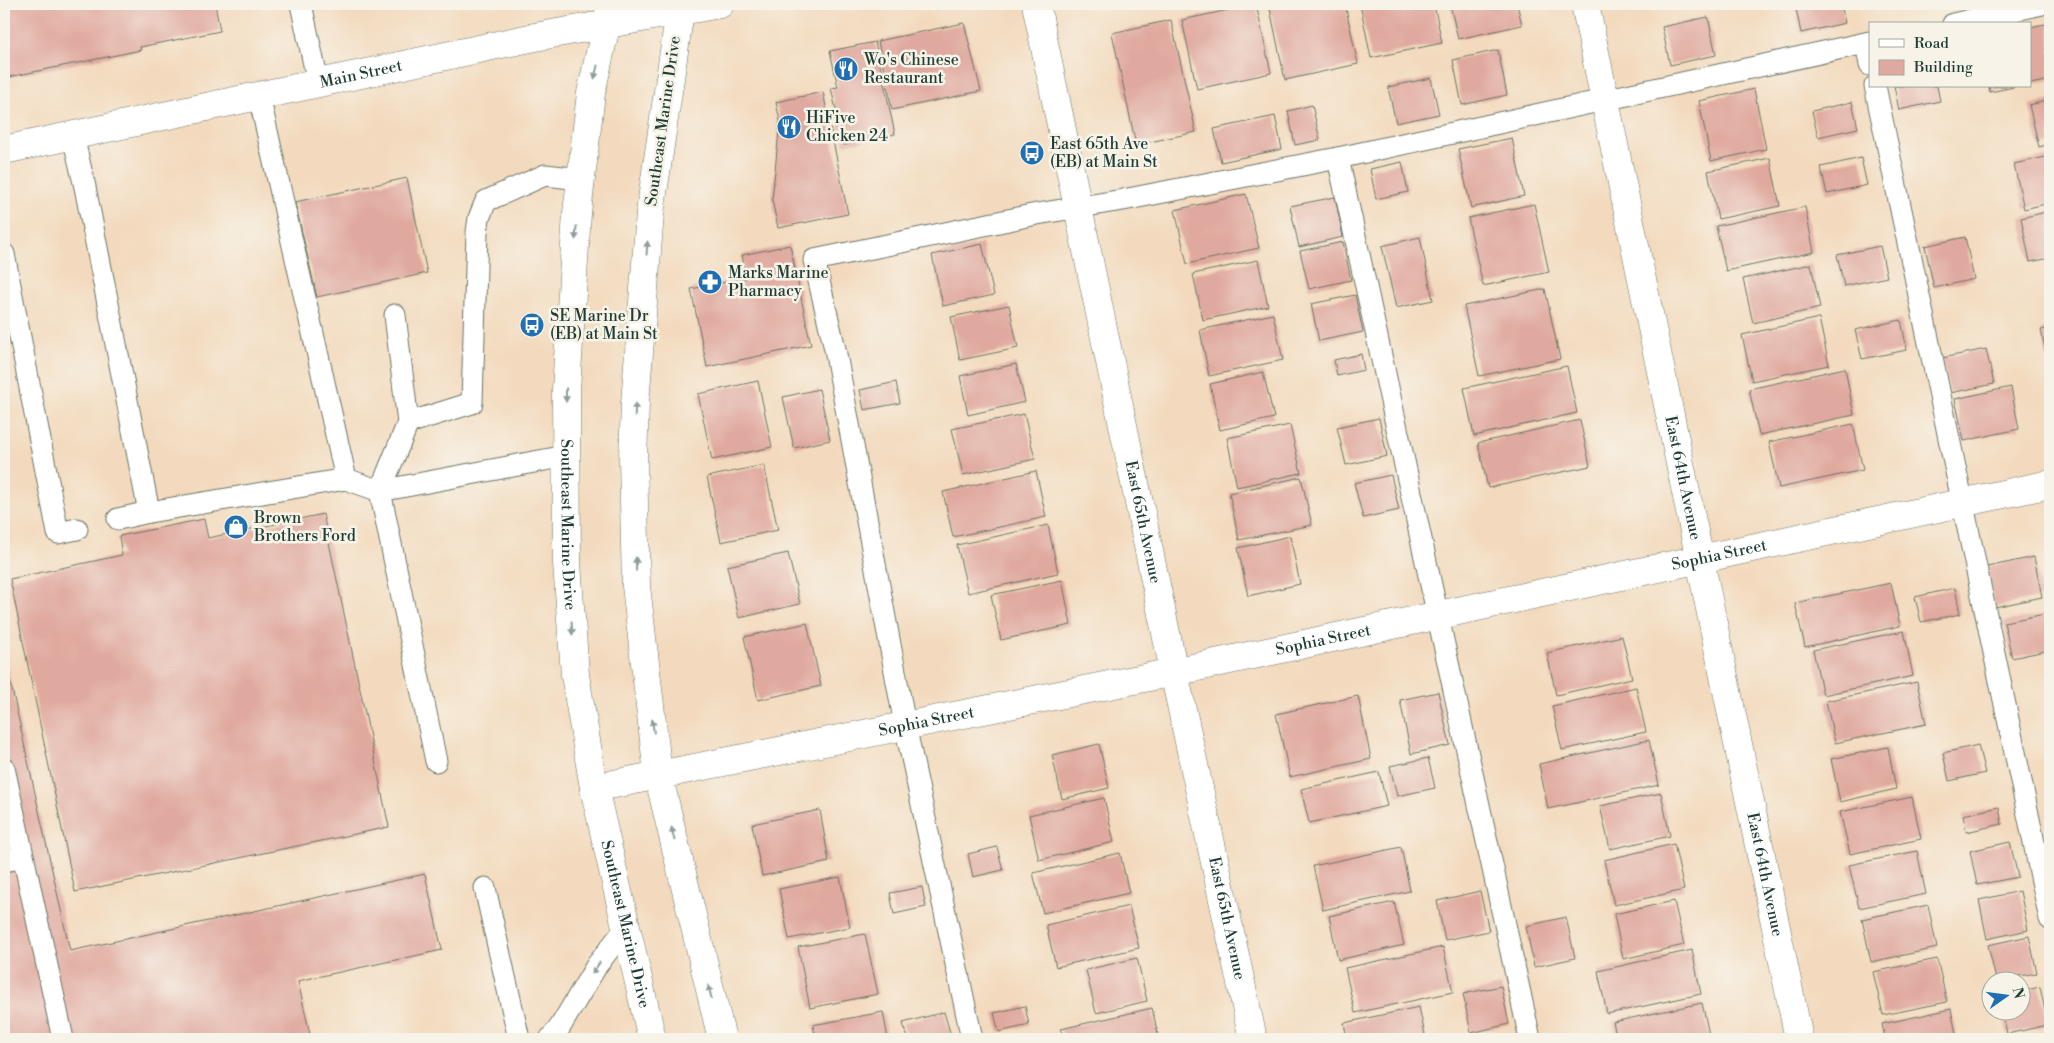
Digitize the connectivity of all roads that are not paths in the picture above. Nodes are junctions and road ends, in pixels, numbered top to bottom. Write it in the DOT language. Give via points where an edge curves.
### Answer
graph roads {
  1 [pos="301,4"];
  2 [pos="720,4"];
  3 [pos="1036,4"];
  4 [pos="1585,4"];
  5 [pos="2042,4"];
  6 [pos="681,8"];
  7 [pos="609,14"];
  8 [pos="1962,22"];
  9 [pos="1868,43"];
  10 [pos="318,83"];
  11 [pos="1875,88"];
  12 [pos="259,96"];
  13 [pos="1604,100"];
  14 [pos="73,136"];
  15 [pos="4,150"];
  16 [pos="1338,158"];
  17 [pos="582,179"];
  18 [pos="1077,206"];
  19 [pos="4,254"];
  20 [pos="395,315"];
  21 [pos="408,423"];
  22 [pos="566,456"];
  23 [pos="346,480"];
  24 [pos="2050,484"];
  25 [pos="380,491"];
  26 [pos="1962,504"];
  27 [pos="149,512"];
  28 [pos="118,519"];
  29 [pos="77,529"];
  30 [pos="1699,560"];
  31 [pos="1437,614"];
  32 [pos="1174,672"];
  33 [pos="905,725"];
  34 [pos="436,760"];
  35 [pos="4,768"];
  36 [pos="658,774"];
  37 [pos="594,788"];
  38 [pos="13,859"];
  39 [pos="485,888"];
  40 [pos="2050,919"];
  41 [pos="625,929"];
  42 [pos="63,1039"];
  43 [pos="519,1039"];
  44 [pos="550,1039"];
  45 [pos="652,1039"];
  46 [pos="722,1039"];
  47 [pos="972,1039"];
  48 [pos="1253,1039"];
  49 [pos="1530,1039"];
  50 [pos="1799,1039"];
  1 -- 10 [label="lane"];
  2 -- 6 [label="street, Main Street"];
  3 -- 18 [label="street, East 65th Avenue"];
  4 -- 13 [label="street, East 64th Avenue"];
  5 -- 8 [label="lane"];
  6 -- 7 [label="street, Main Street"];
  36 -- 6 [label="street, Southeast Marine Drive, one-way" via="636,586 633,450 650,213"];
  7 -- 10 [label="street, Main Street" via="517,41"];
  7 -- 17 [label="street, Southeast Marine Drive, one-way" via="591,92"];
  9 -- 13 [label="lane"];
  10 -- 12 [label="street, Main Street"];
  11 -- 26 [label="lane"];
  12 -- 14 [label="street, Main Street"];
  12 -- 23 [label="lane"];
  13 -- 16 [label="lane"];
  13 -- 30 [label="street, East 64th Avenue"];
  14 -- 15 [label="street, Main Street"];
  14 -- 27 [label="lane"];
  16 -- 18 [label="lane"];
  16 -- 31 [label="lane"];
  17 -- 21 [label="lane" via="544,175 486,201 477,232 472,403"];
  17 -- 22 [label="street, Southeast Marine Drive, one-way" via="566,390"];
  18 -- 32 [label="street, East 65th Avenue"];
  18 -- 33 [label="lane" via="814,260 835,349"];
  19 -- 29 [label="lane" via="58,533"];
  20 -- 21 [label="lane"];
  21 -- 25 [label="lane"];
  22 -- 25 [label="lane"];
  22 -- 37 [label="street, Southeast Marine Drive, one-way" via="567,563 575,675"];
  23 -- 25 [label="lane"];
  23 -- 27 [label="lane"];
  24 -- 26 [label="street, Sophia Street"];
  25 -- 34 [label="lane"];
  26 -- 30 [label="street, Sophia Street"];
  26 -- 40 [label="lane"];
  27 -- 28 [label="lane"];
  30 -- 31 [label="street, Sophia Street"];
  30 -- 50 [label="street, East 64th Avenue"];
  31 -- 32 [label="street, Sophia Street"];
  31 -- 49 [label="lane"];
  32 -- 33 [label="street, Sophia Street"];
  32 -- 48 [label="street, East 65th Avenue"];
  33 -- 36 [label="street, Sophia Street"];
  33 -- 47 [label="lane"];
  35 -- 38 [label="lane"];
  36 -- 37 [label="street, Sophia Street"];
  46 -- 36 [label="street, Southeast Marine Drive, one-way"];
  37 -- 41 [label="street, Southeast Marine Drive"];
  38 -- 42 [label="lane"];
  39 -- 43 [label="lane"];
  41 -- 44 [label="lane, one-way" via="597,965"];
  41 -- 45 [label="street, Southeast Marine Drive"];
}
